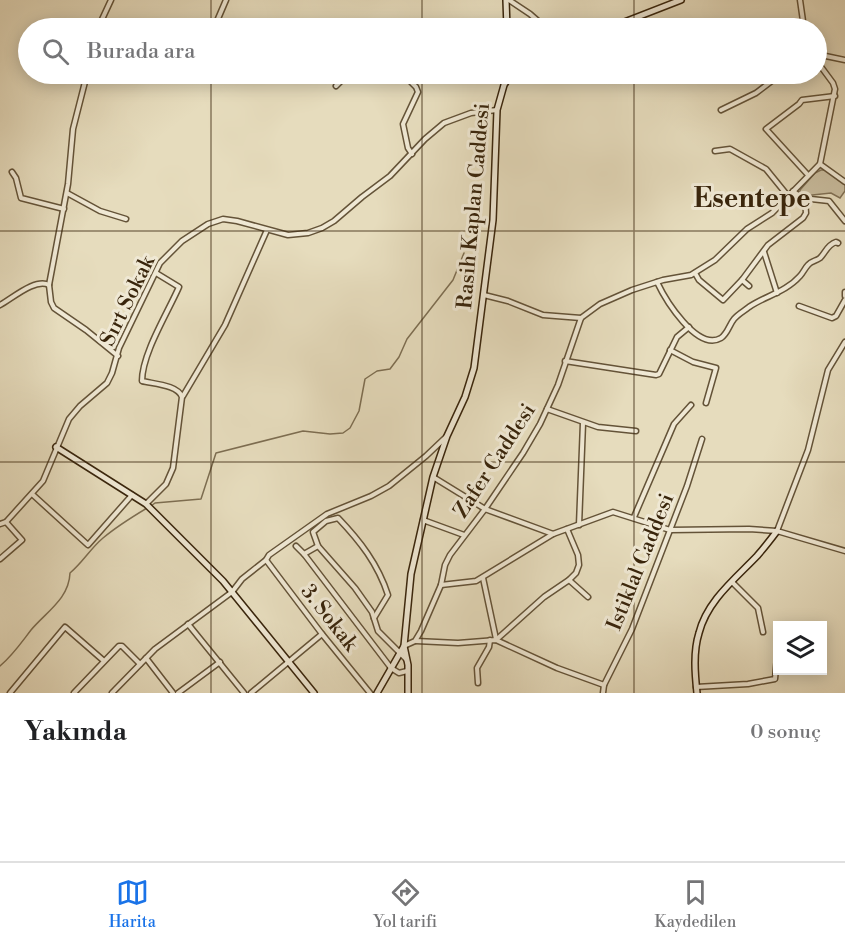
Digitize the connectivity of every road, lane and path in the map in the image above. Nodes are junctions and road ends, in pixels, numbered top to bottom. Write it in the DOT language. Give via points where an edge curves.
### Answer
graph roads {
  1 [pos="111,0"];
  2 [pos="226,0"];
  3 [pos="507,0"];
  4 [pos="681,0"];
  5 [pos="800,0"];
  6 [pos="669,2"];
  7 [pos="103,18"];
  8 [pos="218,18"];
  9 [pos="507,18"];
  10 [pos="535,18"];
  11 [pos="632,18"];
  12 [pos="803,18"];
  13 [pos="827,56"];
  14 [pos="845,60"];
  15 [pos="827,75"];
  16 [pos="84,84"];
  17 [pos="413,84"];
  18 [pos="768,84"];
  19 [pos="504,85"];
  20 [pos="835,96"];
  21 [pos="497,110"];
  22 [pos="721,110"];
  23 [pos="715,150"];
  24 [pos="412,154"];
  25 [pos="820,164"];
  26 [pos="12,172"];
  27 [pos="808,176"];
  28 [pos="845,182"];
  29 [pos="793,191"];
  30 [pos="67,193"];
  31 [pos="788,196"];
  32 [pos="805,199"];
  33 [pos="64,209"];
  34 [pos="126,219"];
  35 [pos="845,221"];
  36 [pos="267,229"];
  37 [pos="838,243"];
  38 [pos="764,252"];
  39 [pos="156,273"];
  40 [pos="695,273"];
  41 [pos="742,280"];
  42 [pos="657,282"];
  43 [pos="49,285"];
  44 [pos="749,286"];
  45 [pos="777,293"];
  46 [pos="484,295"];
  47 [pos="845,296"];
  48 [pos="0,305"];
  49 [pos="799,306"];
  50 [pos="582,318"];
  51 [pos="689,327"];
  52 [pos="845,342"];
  53 [pos="670,350"];
  54 [pos="118,356"];
  55 [pos="565,361"];
  56 [pos="182,397"];
  57 [pos="706,403"];
  58 [pos="691,405"];
  59 [pos="547,409"];
  60 [pos="583,423"];
  61 [pos="636,431"];
  62 [pos="447,436"];
  63 [pos="702,440"];
  64 [pos="56,447"];
  65 [pos="433,477"];
  66 [pos="32,494"];
  67 [pos="132,495"];
  68 [pos="146,504"];
  69 [pos="485,509"];
  70 [pos="633,517"];
  71 [pos="423,520"];
  72 [pos="6,522"];
  73 [pos="0,524"];
  74 [pos="579,525"];
  75 [pos="567,529"];
  76 [pos="670,530"];
  77 [pos="777,531"];
  78 [pos="553,534"];
  79 [pos="464,535"];
  80 [pos="296,546"];
  81 [pos="318,546"];
  82 [pos="845,551"];
  83 [pos="304,554"];
  84 [pos="0,559"];
  85 [pos="266,560"];
  86 [pos="483,578"];
  87 [pos="568,580"];
  88 [pos="732,582"];
  89 [pos="441,585"];
  90 [pos="232,592"];
  91 [pos="588,597"];
  92 [pos="374,618"];
  93 [pos="188,624"];
  94 [pos="763,632"];
  95 [pos="321,634"];
  96 [pos="490,640"];
  97 [pos="496,640"];
  98 [pos="415,641"];
  99 [pos="404,646"];
  100 [pos="399,653"];
  101 [pos="146,658"];
  102 [pos="406,659"];
  103 [pos="104,661"];
  104 [pos="220,662"];
  105 [pos="288,662"];
  106 [pos="140,664"];
  107 [pos="391,668"];
  108 [pos="407,671"];
  109 [pos="775,675"];
  110 [pos="478,683"];
  111 [pos="604,685"];
  112 [pos="696,690"];
  113 [pos="77,692"];
  114 [pos="10,693"];
  115 [pos="112,693"];
  116 [pos="173,693"];
  117 [pos="178,693"];
  118 [pos="244,693"];
  119 [pos="251,693"];
  120 [pos="314,693"];
  121 [pos="370,693"];
  122 [pos="377,693"];
  123 [pos="408,693"];
  124 [pos="603,693"];
  1 -- 7 [label="street"];
  2 -- 8 [label="street"];
  3 -- 9 [label="street"];
  3 -- 10 [label="street"];
  4 -- 6 [label="street"];
  5 -- 12 [label="street"];
  6 -- 11 [label="street"];
  13 -- 14 [label="street"];
  15 -- 20 [label="street"];
  16 -- 30 [label="street" via="73,129"];
  17 -- 24 [label="street" via="418,92 403,124"];
  18 -- 22 [label="street"];
  19 -- 21 [label="street, Rasih Kaplan Caddesi"];
  20 -- 25 [label="street"];
  20 -- 27 [label="street" via="802,100 766,129"];
  21 -- 24 [label="street, Sırt Sokak" via="471,113 444,123"];
  21 -- 46 [label="street, Rasih Kaplan Caddesi" via="493,220"];
  23 -- 31 [label="street" via="730,149 766,169"];
  24 -- 36 [label="street, Sırt Sokak" via="390,176 322,228 296,234"];
  25 -- 27 [label="street"];
  25 -- 28 [label="street"];
  26 -- 33 [label="street" via="21,198"];
  27 -- 29 [label="street"];
  29 -- 31 [label="street"];
  29 -- 32 [label="street"];
  30 -- 33 [label="street"];
  30 -- 34 [label="street" via="100,212"];
  31 -- 40 [label="street" via="716,260"];
  32 -- 35 [label="street" via="829,201"];
  32 -- 38 [label="street" via="803,218"];
  33 -- 43 [label="street"];
  36 -- 39 [label="street, Sırt Sokak" via="229,219 208,224 182,240 160,263"];
  36 -- 56 [label="street" via="225,325"];
  37 -- 45 [label="street" via="830,244 799,277"];
  38 -- 41 [label="street"];
  38 -- 45 [label="street"];
  39 -- 54 [label="street, Sırt Sokak"];
  39 -- 56 [label="street" via="179,287 149,348 142,381 172,388"];
  40 -- 41 [label="street" via="723,300"];
  40 -- 42 [label="street"];
  41 -- 44 [label="street"];
  42 -- 50 [label="street" via="600,304"];
  42 -- 51 [label="street" via="667,303"];
  43 -- 48 [label="street" via="32,286"];
  43 -- 54 [label="street" via="54,308"];
  45 -- 51 [label="street" via="741,313 716,340 698,335"];
  46 -- 50 [label="street" via="543,315"];
  46 -- 62 [label="street, Rasih Kaplan Caddesi" via="470,382"];
  47 -- 49 [label="street" via="832,318"];
  50 -- 55 [label="street, Zafer Caddesi"];
  51 -- 53 [label="street" via="677,336"];
  52 -- 77 [label="street" via="828,370 808,450"];
  53 -- 55 [label="street" via="656,375"];
  53 -- 57 [label="street" via="716,368"];
  54 -- 64 [label="street, Sırt Sokak" via="107,383 74,412"];
  55 -- 59 [label="street, Zafer Caddesi"];
  56 -- 68 [label="street" via="173,468 166,484"];
  58 -- 70 [label="street" via="674,424"];
  59 -- 60 [label="street"];
  59 -- 69 [label="street, Zafer Caddesi"];
  60 -- 61 [label="street"];
  60 -- 74 [label="street"];
  62 -- 65 [label="street, Rasih Kaplan Caddesi"];
  62 -- 85 [label="street" via="389,486 327,514"];
  63 -- 76 [label="street, Istiklal Caddesi"];
  64 -- 66 [label="street, Sırt Sokak" via="43,481"];
  64 -- 67 [label="street"];
  65 -- 69 [label="street"];
  65 -- 71 [label="street, Rasih Kaplan Caddesi"];
  66 -- 67 [label="street" via="88,545"];
  66 -- 72 [label="street, Sırt Sokak"];
  67 -- 68 [label="street"];
  68 -- 90 [label="street"];
  69 -- 78 [label="street"];
  69 -- 79 [label="street, Zafer Caddesi"];
  70 -- 74 [label="street" via="613,512"];
  70 -- 76 [label="street"];
  71 -- 79 [label="street"];
  71 -- 99 [label="street, Rasih Kaplan Caddesi" via="411,574"];
  72 -- 73 [label="street, Sırt Sokak"];
  72 -- 84 [label="street" via="22,540"];
  74 -- 75 [label="street"];
  75 -- 78 [label="street"];
  75 -- 87 [label="street" via="579,565"];
  76 -- 77 [label="street"];
  76 -- 111 [label="street, Istiklal Caddesi" via="632,629"];
  77 -- 82 [label="street"];
  77 -- 88 [label="street"];
  78 -- 86 [label="street"];
  79 -- 89 [label="street, Zafer Caddesi" via="446,561"];
  80 -- 83 [label="street"];
  81 -- 83 [label="street"];
  81 -- 92 [label="street" via="355,588"];
  81 -- 92 [label="street" via="313,532 326,521 338,518 363,544 384,580 388,595"];
  83 -- 107 [label="street"];
  85 -- 90 [label="street"];
  85 -- 95 [label="street, 3. Sokak"];
  86 -- 89 [label="street"];
  86 -- 97 [label="street"];
  87 -- 91 [label="street"];
  87 -- 97 [label="street"];
  88 -- 94 [label="street" via="758,608"];
  88 -- 112 [label="street" via="714,601 699,632"];
  89 -- 98 [label="street, Zafer Caddesi"];
  90 -- 93 [label="street"];
  90 -- 105 [label="street"];
  92 -- 100 [label="street" via="378,631"];
  93 -- 101 [label="street"];
  93 -- 104 [label="street"];
  95 -- 105 [label="street"];
  95 -- 121 [label="street, 3. Sokak"];
  96 -- 97 [label="street"];
  96 -- 98 [label="street"];
  96 -- 110 [label="street" via="477,668"];
  97 -- 111 [label="street"];
  98 -- 99 [label="street"];
  99 -- 100 [label="street"];
  99 -- 102 [label="street, Rasih Kaplan Caddesi"];
  100 -- 102 [label="street"];
  100 -- 107 [label="street"];
  101 -- 106 [label="street"];
  101 -- 116 [label="street"];
  102 -- 108 [label="street, Rasih Kaplan Caddesi"];
  103 -- 106 [label="street" via="122,646"];
  103 -- 113 [label="street"];
  103 -- 114 [label="street" via="65,627"];
  104 -- 117 [label="street"];
  104 -- 118 [label="street"];
  105 -- 119 [label="street"];
  105 -- 120 [label="street"];
  106 -- 115 [label="street"];
  107 -- 108 [label="street" via="399,673"];
  107 -- 122 [label="street"];
  108 -- 123 [label="street, Rasih Kaplan Caddesi"];
  109 -- 112 [label="street" via="775,679"];
  111 -- 124 [label="street, Istiklal Caddesi"];
}
